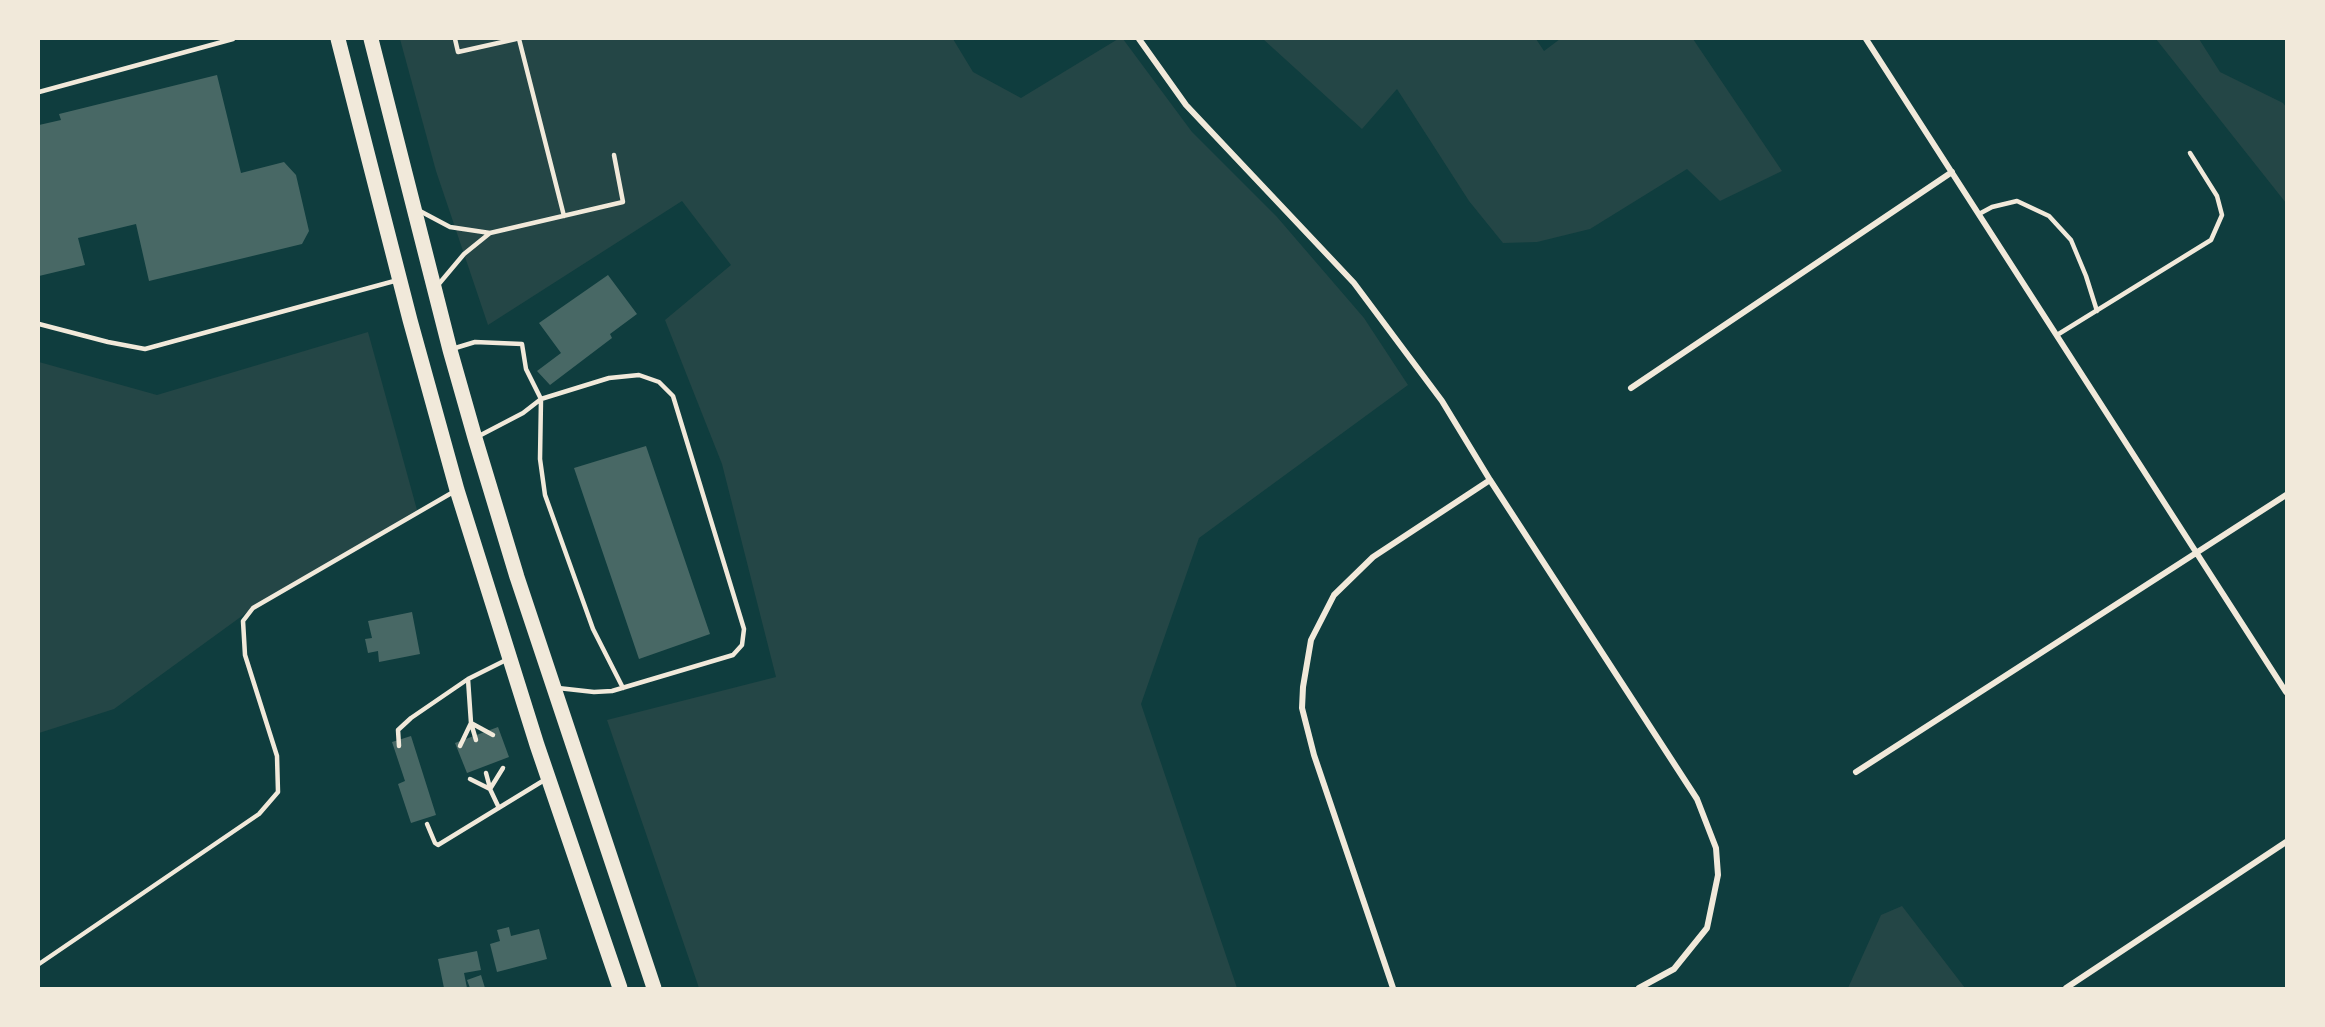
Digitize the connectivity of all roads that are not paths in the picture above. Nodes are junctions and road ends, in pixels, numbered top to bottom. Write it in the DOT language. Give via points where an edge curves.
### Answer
graph roads {
  1 [pos="232,39"];
  2 [pos="338,39"];
  3 [pos="371,39"];
  4 [pos="455,39"];
  5 [pos="517,39"];
  6 [pos="1139,39"];
  7 [pos="1866,39"];
  8 [pos="39,92"];
  9 [pos="2190,153"];
  10 [pos="614,155"];
  11 [pos="1952,172"];
  12 [pos="413,208"];
  13 [pos="1979,214"];
  14 [pos="564,216"];
  15 [pos="490,233"];
  16 [pos="400,279"];
  17 [pos="434,290"];
  18 [pos="2097,311"];
  19 [pos="39,324"];
  20 [pos="2057,335"];
  21 [pos="450,350"];
  22 [pos="1631,388"];
  23 [pos="541,399"];
  24 [pos="475,438"];
  25 [pos="1490,480"];
  26 [pos="457,490"];
  27 [pos="2286,495"];
  28 [pos="2196,552"];
  29 [pos="511,658"];
  30 [pos="468,679"];
  31 [pos="555,688"];
  32 [pos="622,688"];
  33 [pos="2286,692"];
  34 [pos="471,723"];
  35 [pos="493,735"];
  36 [pos="476,740"];
  37 [pos="399,746"];
  38 [pos="459,746"];
  39 [pos="503,768"];
  40 [pos="1856,772"];
  41 [pos="486,773"];
  42 [pos="548,778"];
  43 [pos="470,779"];
  44 [pos="490,789"];
  45 [pos="499,808"];
  46 [pos="427,824"];
  47 [pos="2286,842"];
  48 [pos="39,964"];
  49 [pos="620,988"];
  50 [pos="654,988"];
  51 [pos="1393,988"];
  52 [pos="1639,988"];
  53 [pos="2066,988"];
  1 -- 8 [label="lane"];
  2 -- 16 [label="highway"];
  3 -- 12 [label="highway"];
  4 -- 5 [label="lane" via="458,52"];
  5 -- 14 [label="lane"];
  6 -- 25 [label="street" via="1186,105 1354,283 1442,400"];
  7 -- 11 [label="street"];
  9 -- 18 [label="lane" via="2217,196 2222,215 2211,240"];
  10 -- 14 [label="lane" via="623,202"];
  11 -- 13 [label="street"];
  11 -- 22 [label="street"];
  12 -- 15 [label="lane" via="450,227"];
  12 -- 17 [label="highway"];
  13 -- 18 [label="lane" via="2017,201 2049,216 2071,240"];
  13 -- 20 [label="street"];
  14 -- 15 [label="lane"];
  15 -- 17 [label="lane" via="464,254"];
  16 -- 19 [label="lane" via="145,349"];
  16 -- 26 [label="highway"];
  17 -- 21 [label="highway"];
  18 -- 20 [label="lane"];
  20 -- 28 [label="street"];
  21 -- 23 [label="lane" via="475,342 522,344 526,369"];
  21 -- 24 [label="highway"];
  23 -- 24 [label="lane"];
  23 -- 32 [label="lane" via="544,495 592,629"];
  23 -- 32 [label="lane" via="609,378 639,375 659,382 673,396 744,629 742,645 733,655"];
  24 -- 31 [label="highway"];
  25 -- 51 [label="street" via="1373,557 1334,595 1311,640 1302,708 1314,755"];
  25 -- 52 [label="street" via="1697,799 1716,848 1718,875 1707,928 1674,969"];
  26 -- 29 [label="highway"];
  26 -- 48 [label="lane" via="253,608 243,621 245,656 277,756 278,792 259,814"];
  27 -- 28 [label="street"];
  28 -- 33 [label="street"];
  28 -- 40 [label="street"];
  29 -- 30 [label="lane"];
  29 -- 42 [label="highway"];
  30 -- 34 [label="lane"];
  30 -- 37 [label="lane" via="398,730"];
  31 -- 32 [label="lane" via="594,692"];
  31 -- 50 [label="highway"];
  34 -- 35 [label="lane"];
  34 -- 36 [label="lane"];
  34 -- 38 [label="lane"];
  39 -- 44 [label="lane"];
  41 -- 44 [label="lane"];
  42 -- 45 [label="lane"];
  42 -- 49 [label="highway"];
  43 -- 44 [label="lane"];
  44 -- 45 [label="lane"];
  45 -- 46 [label="lane" via="438,845"];
  47 -- 53 [label="street"];
}
